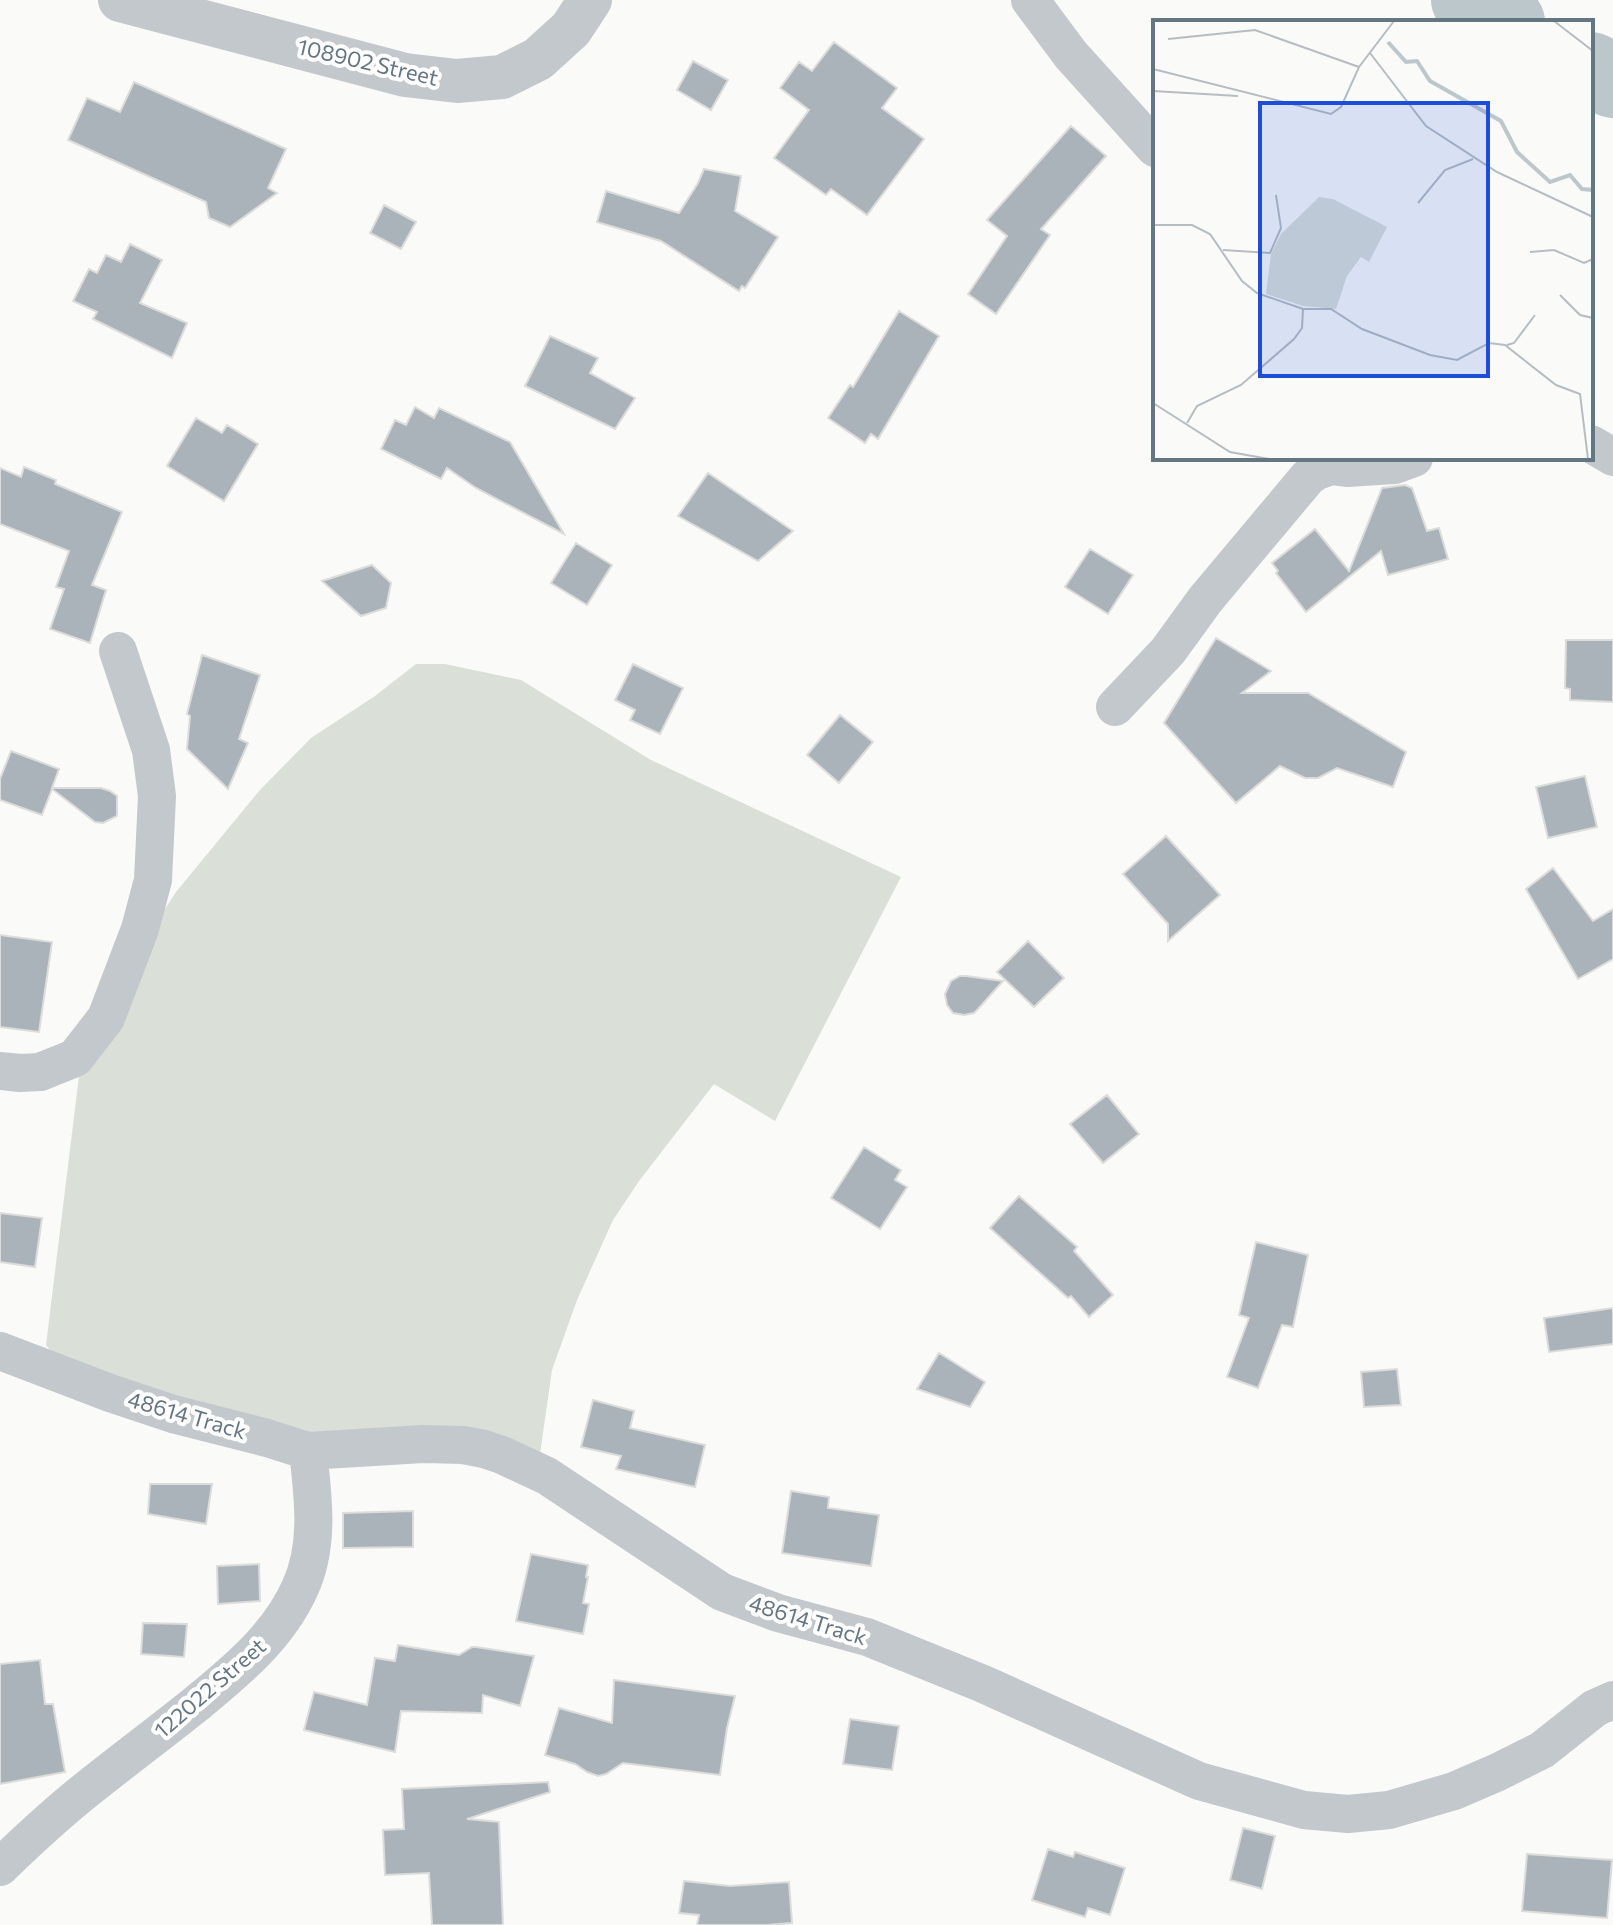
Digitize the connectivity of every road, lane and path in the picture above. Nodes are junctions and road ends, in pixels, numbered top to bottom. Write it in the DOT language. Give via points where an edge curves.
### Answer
graph roads {
  1 [pos="120,0"];
  2 [pos="590,0"];
  3 [pos="1030,0"];
  4 [pos="1153,146"];
  5 [pos="1593,445"];
  6 [pos="1613,457"];
  7 [pos="1409,460"];
  8 [pos="118,651"];
  9 [pos="1115,707"];
  10 [pos="0,1071"];
  11 [pos="0,1351"];
  12 [pos="308,1451"];
  13 [pos="1613,1700"];
  14 [pos="0,1867"];
  1 -- 2 [label="street, 108902 Street" via="405,75 457,81 502,77 538,59 571,29"];
  3 -- 4 [label="street" via="1071,55"];
  5 -- 6 [label="street"];
  7 -- 9 [label="street" via="1331,466 1308,477 1168,651"];
  8 -- 10 [label="street" via="151,750 157,796 153,880 140,929 106,1018 75,1058 40,1072"];
  11 -- 12 [label="street, 48614 Track" via="161,1410"];
  12 -- 13 [label="street, 48614 Track" via="423,1444 463,1445 502,1455 547,1476 722,1592 867,1637 1199,1781 1304,1810 1389,1810 1454,1791 1542,1750"];
  12 -- 14 [label="street, 122022 Street" via="313,1542 301,1587 277,1628 241,1667 84,1792"];
}
